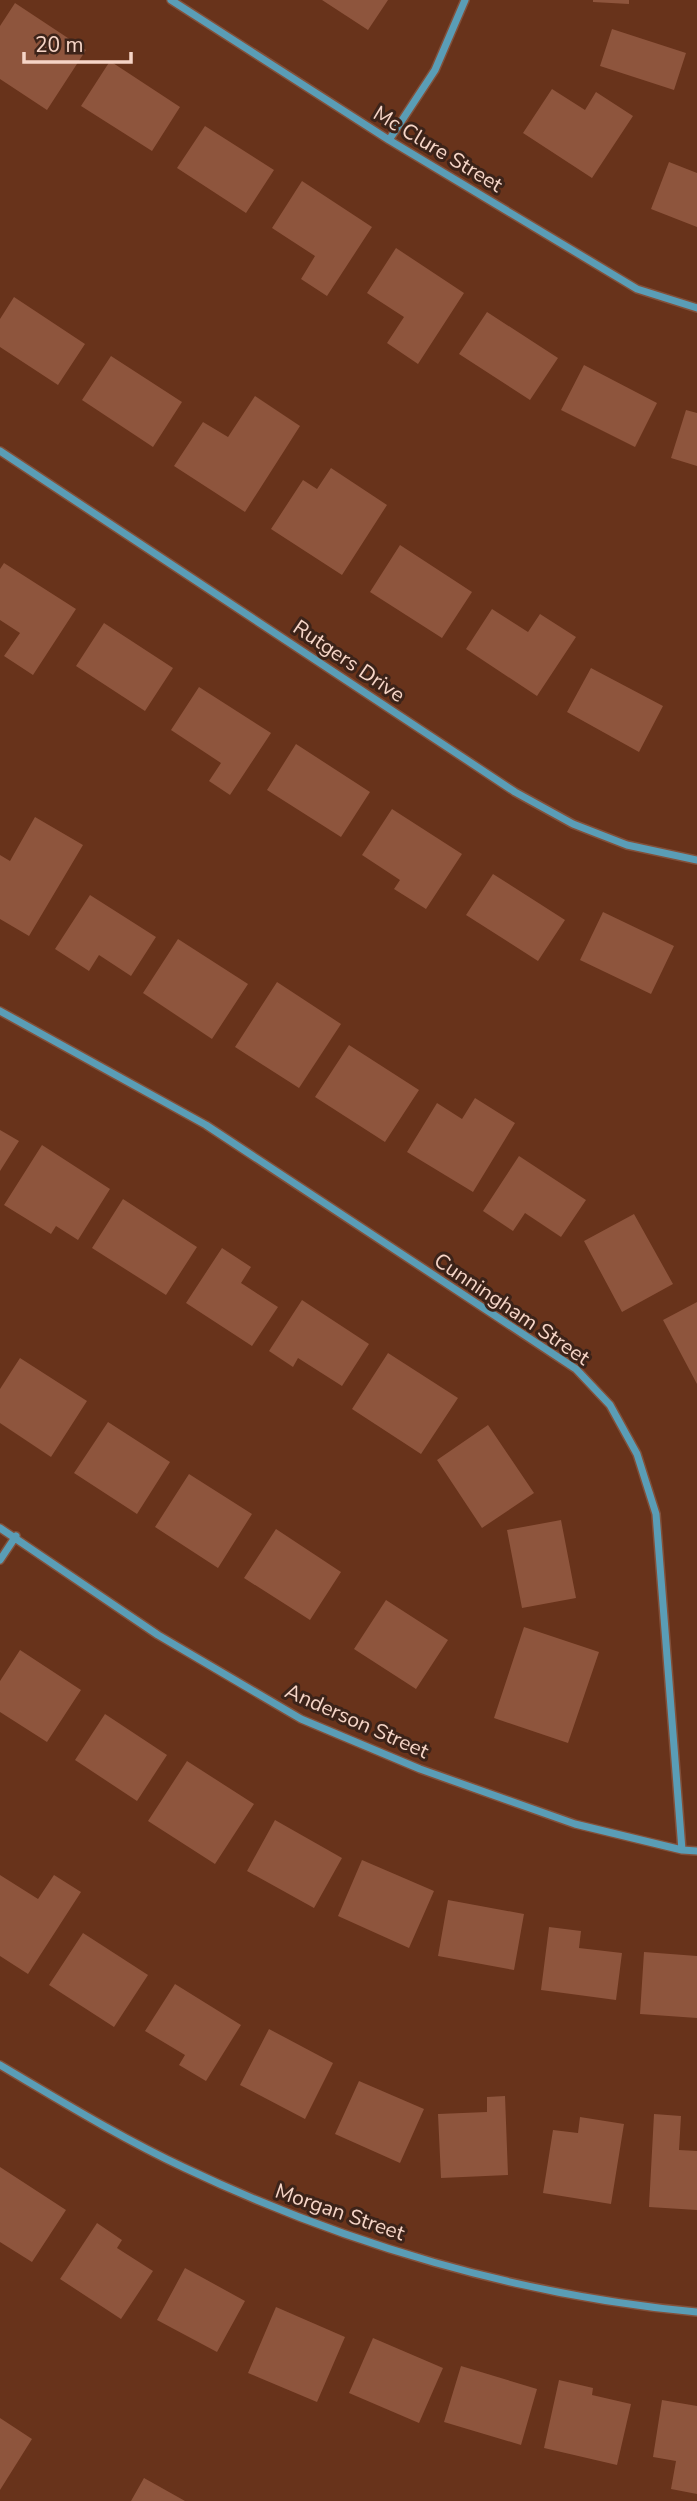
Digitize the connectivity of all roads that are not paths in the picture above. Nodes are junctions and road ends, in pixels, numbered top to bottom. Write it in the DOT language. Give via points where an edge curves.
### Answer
graph roads {
  1 [pos="171,0"];
  2 [pos="465,0"];
  3 [pos="389,140"];
  4 [pos="697,307"];
  5 [pos="0,451"];
  6 [pos="697,859"];
  7 [pos="0,1011"];
  8 [pos="0,1528"];
  9 [pos="16,1536"];
  10 [pos="0,1560"];
  11 [pos="682,1850"];
  12 [pos="697,1851"];
  13 [pos="0,2065"];
  14 [pos="697,2312"];
  1 -- 3 [label="street, Mc Clure Street"];
  2 -- 3 [label="street" via="435,69"];
  3 -- 4 [label="street, Mc Clure Street" via="637,289"];
  5 -- 6 [label="street, Rutgers Drive" via="515,792 573,824 627,845"];
  7 -- 11 [label="street, Cunningham Street" via="206,1125 576,1369 610,1405 637,1454 656,1514"];
  8 -- 9 [label="street, Anderson Street"];
  9 -- 10 [label="street"];
  9 -- 11 [label="street, Anderson Street" via="158,1635 300,1719 420,1769 575,1824"];
  11 -- 12 [label="street, Anderson Street"];
  13 -- 14 [label="street, Morgan Street" via="184,2168 343,2235 516,2283"];
}
